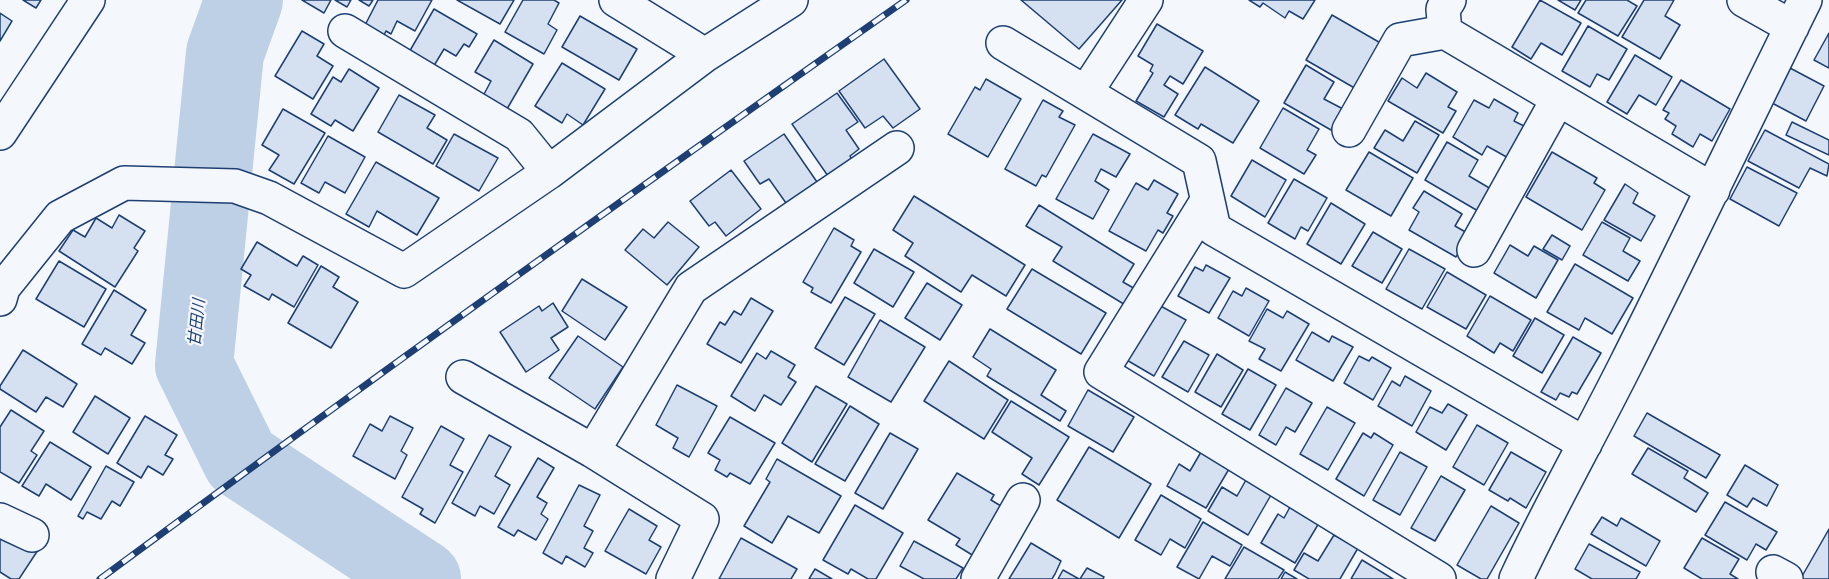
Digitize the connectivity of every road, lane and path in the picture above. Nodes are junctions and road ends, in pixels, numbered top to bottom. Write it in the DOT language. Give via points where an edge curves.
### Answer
graph roads {
  1 [pos="88,0"];
  2 [pos="616,0"];
  3 [pos="791,0"];
  4 [pos="1146,0"];
  5 [pos="1449,0"];
  6 [pos="1744,0"];
  7 [pos="1798,14"];
  8 [pos="345,31"];
  9 [pos="1444,32"];
  10 [pos="1003,43"];
  11 [pos="705,56"];
  12 [pos="1086,92"];
  13 [pos="1558,99"];
  14 [pos="1349,130"];
  15 [pos="0,133"];
  16 [pos="897,148"];
  17 [pos="549,172"];
  18 [pos="1713,190"];
  19 [pos="1207,201"];
  20 [pos="1474,250"];
  21 [pos="0,298"];
  22 [pos="463,377"];
  23 [pos="1585,444"];
  24 [pos="593,452"];
  25 [pos="1023,500"];
  26 [pos="0,520"];
  27 [pos="32,536"];
  28 [pos="673,579"];
  29 [pos="978,579"];
  30 [pos="1439,579"];
  31 [pos="1516,579"];
  1 -- 15 [label="street"];
  2 -- 11 [label="street"];
  3 -- 11 [label="street"];
  4 -- 12 [label="street"];
  5 -- 9 [label="street" via="1443,9"];
  6 -- 7 [label="street"];
  7 -- 18 [label="street"];
  8 -- 17 [label="street" via="519,135"];
  9 -- 13 [label="street"];
  9 -- 14 [label="street" via="1400,40"];
  10 -- 12 [label="street"];
  11 -- 17 [label="street"];
  12 -- 19 [label="street" via="1199,161"];
  13 -- 18 [label="street"];
  13 -- 20 [label="street"];
  16 -- 24 [label="street" via="691,288"];
  17 -- 21 [label="street" via="404,271 269,198 235,186 124,183 60,217 3,288"];
  18 -- 23 [label="street"];
  19 -- 23 [label="street" via="1214,229"];
  19 -- 30 [label="street" via="1101,372"];
  22 -- 24 [label="street"];
  23 -- 31 [label="street"];
  24 -- 28 [label="street" via="702,519"];
  25 -- 29 [label="street"];
  26 -- 27 [label="street"];
}
